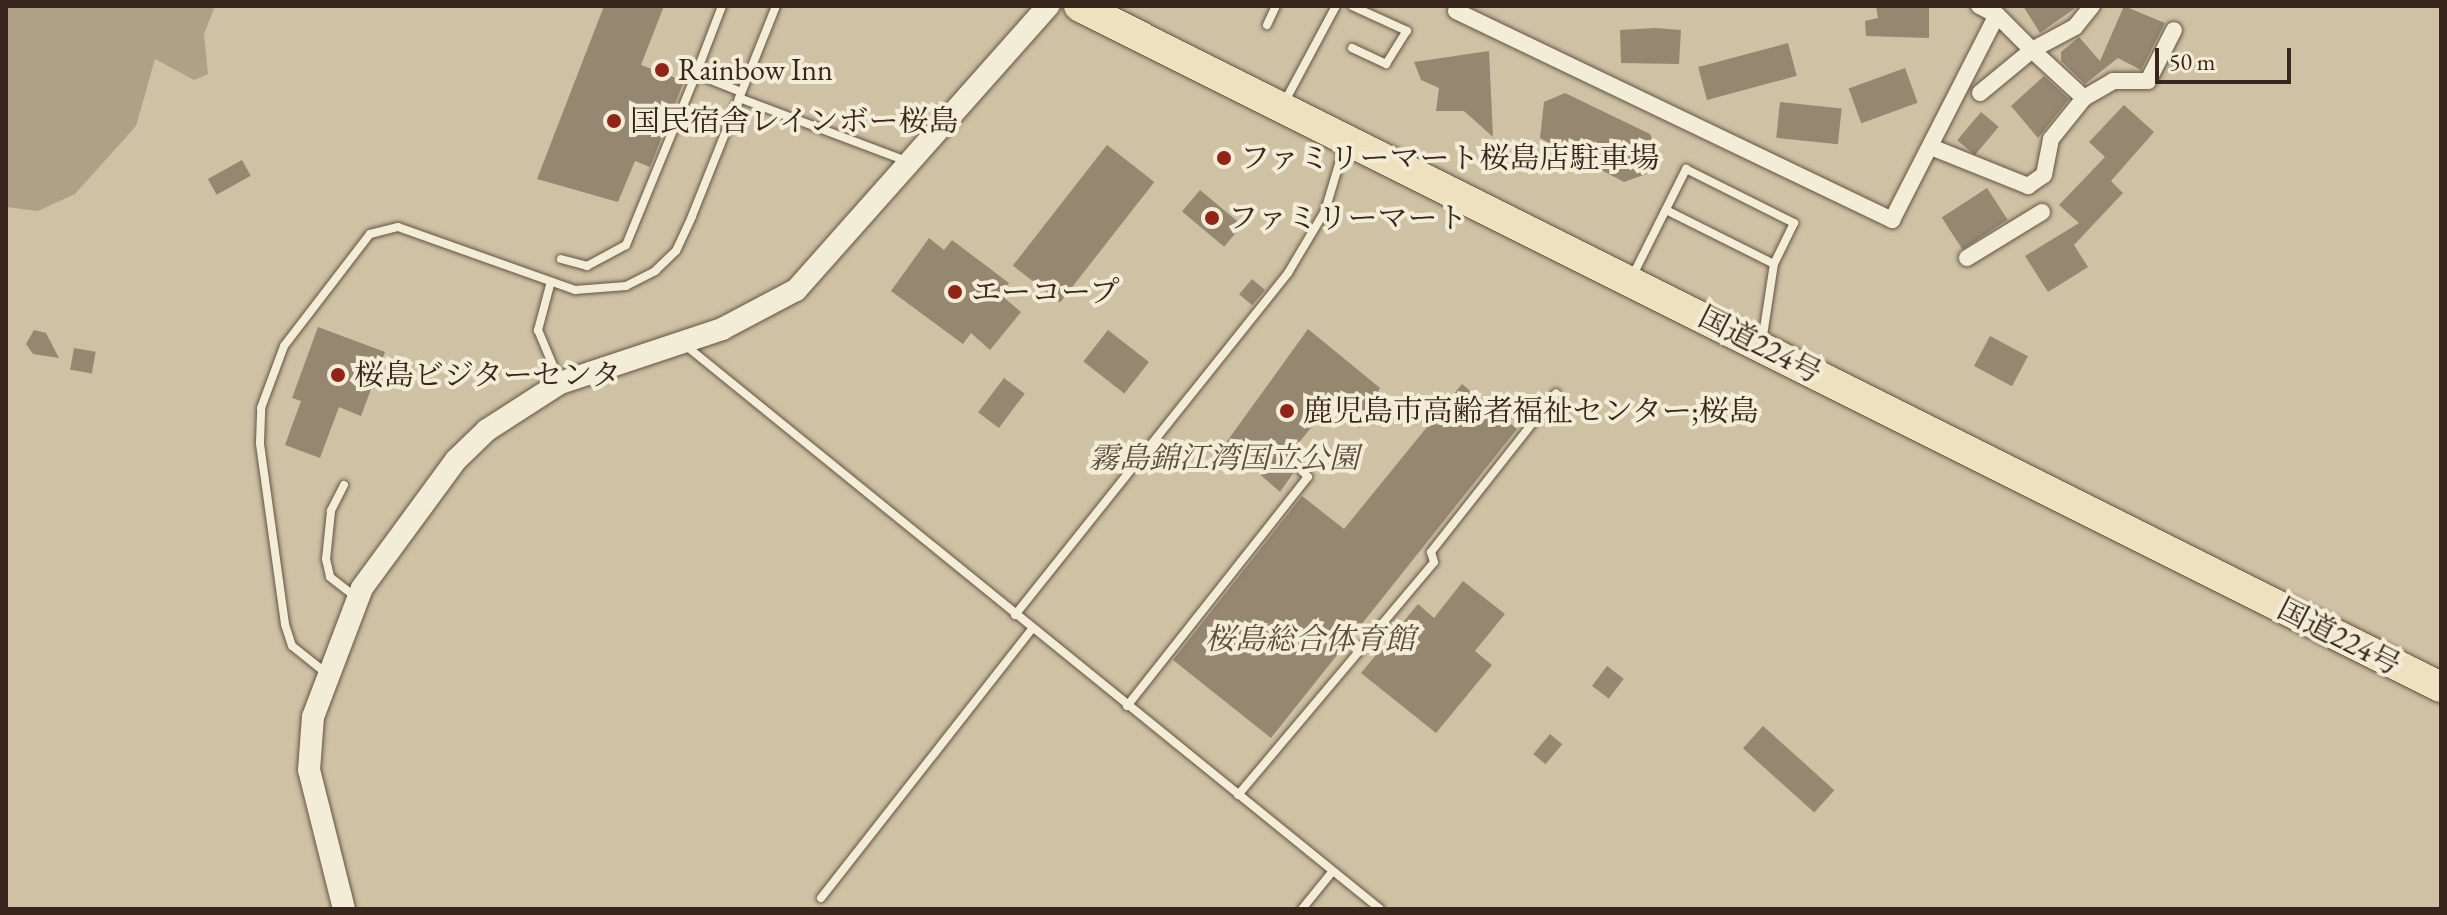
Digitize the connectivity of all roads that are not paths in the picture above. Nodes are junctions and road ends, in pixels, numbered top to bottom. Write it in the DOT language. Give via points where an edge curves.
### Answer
graph roads {
  1 [pos="722,6"];
  2 [pos="776,6"];
  3 [pos="1048,6"];
  4 [pos="1079,6"];
  5 [pos="1276,6"];
  6 [pos="1336,6"];
  7 [pos="1352,6"];
  8 [pos="1478,6"];
  9 [pos="1979,6"];
  10 [pos="2092,6"];
  11 [pos="1451,8"];
  12 [pos="1997,15"];
  13 [pos="1267,25"];
  14 [pos="2174,30"];
  15 [pos="1352,48"];
  16 [pos="2032,50"];
  17 [pos="696,74"];
  18 [pos="1980,93"];
  19 [pos="740,95"];
  20 [pos="2084,98"];
  21 [pos="1283,105"];
  22 [pos="1346,137"];
  23 [pos="1931,147"];
  24 [pos="913,163"];
  25 [pos="2019,185"];
  26 [pos="1666,210"];
  27 [pos="1967,258"];
  28 [pos="561,259"];
  29 [pos="1774,264"];
  30 [pos="1631,280"];
  31 [pos="550,285"];
  32 [pos="681,342"];
  33 [pos="1762,346"];
  34 [pos="560,383"];
  35 [pos="1556,393"];
  36 [pos="1293,461"];
  37 [pos="344,485"];
  38 [pos="357,598"];
  39 [pos="1015,615"];
  40 [pos="1032,629"];
  41 [pos="327,674"];
  42 [pos="2441,687"];
  43 [pos="1127,706"];
  44 [pos="1238,795"];
  45 [pos="1332,872"];
  46 [pos="821,898"];
  47 [pos="344,909"];
  48 [pos="1302,909"];
  49 [pos="1380,909"];
  1 -- 17 [label="lane"];
  2 -- 19 [label="lane"];
  3 -- 24 [label="street"];
  4 -- 21 [label="highway, 国道224号"];
  5 -- 13 [label="lane"];
  6 -- 21 [label="lane"];
  7 -- 15 [label="lane" via="1407,31 1386,64"];
  8 -- 11 [label="street"];
  9 -- 12 [label="street"];
  10 -- 16 [label="street" via="2075,27"];
  11 -- 23 [label="street" via="1892,220"];
  12 -- 16 [label="street"];
  12 -- 23 [label="street"];
  14 -- 20 [label="street" via="2148,81 2113,81"];
  16 -- 18 [label="street"];
  16 -- 20 [label="street"];
  17 -- 19 [label="lane"];
  17 -- 28 [label="lane" via="626,245 587,266"];
  19 -- 24 [label="lane"];
  19 -- 31 [label="lane" via="676,251 626,286"];
  20 -- 25 [label="street" via="2051,139 2044,175"];
  21 -- 22 [label="highway, 国道224号"];
  22 -- 30 [label="highway, 国道224号"];
  22 -- 39 [label="lane" via="1325,211 1288,273"];
  23 -- 25 [label="street"];
  24 -- 32 [label="street" via="796,290"];
  25 -- 27 [label="street" via="2038,214"];
  26 -- 29 [label="lane"];
  26 -- 29 [label="lane" via="1686,169 1794,223"];
  26 -- 30 [label="lane"];
  29 -- 33 [label="lane"];
  30 -- 33 [label="highway, 国道224号"];
  31 -- 34 [label="lane" via="538,330"];
  31 -- 41 [label="lane" via="398,227 370,234 284,346 261,408 260,443 285,624 292,646"];
  32 -- 34 [label="street"];
  32 -- 39 [label="lane"];
  33 -- 42 [label="highway, 国道224号"];
  34 -- 38 [label="street" via="487,430 456,460"];
  35 -- 44 [label="lane" via="1431,552 1434,562"];
  36 -- 43 [label="lane" via="1308,477"];
  37 -- 38 [label="lane" via="331,511 326,559 330,577"];
  38 -- 41 [label="street"];
  39 -- 40 [label="lane"];
  40 -- 43 [label="lane"];
  40 -- 46 [label="lane"];
  41 -- 47 [label="street" via="309,770"];
  43 -- 44 [label="lane"];
  44 -- 45 [label="lane"];
  45 -- 48 [label="lane"];
  45 -- 49 [label="lane"];
}
